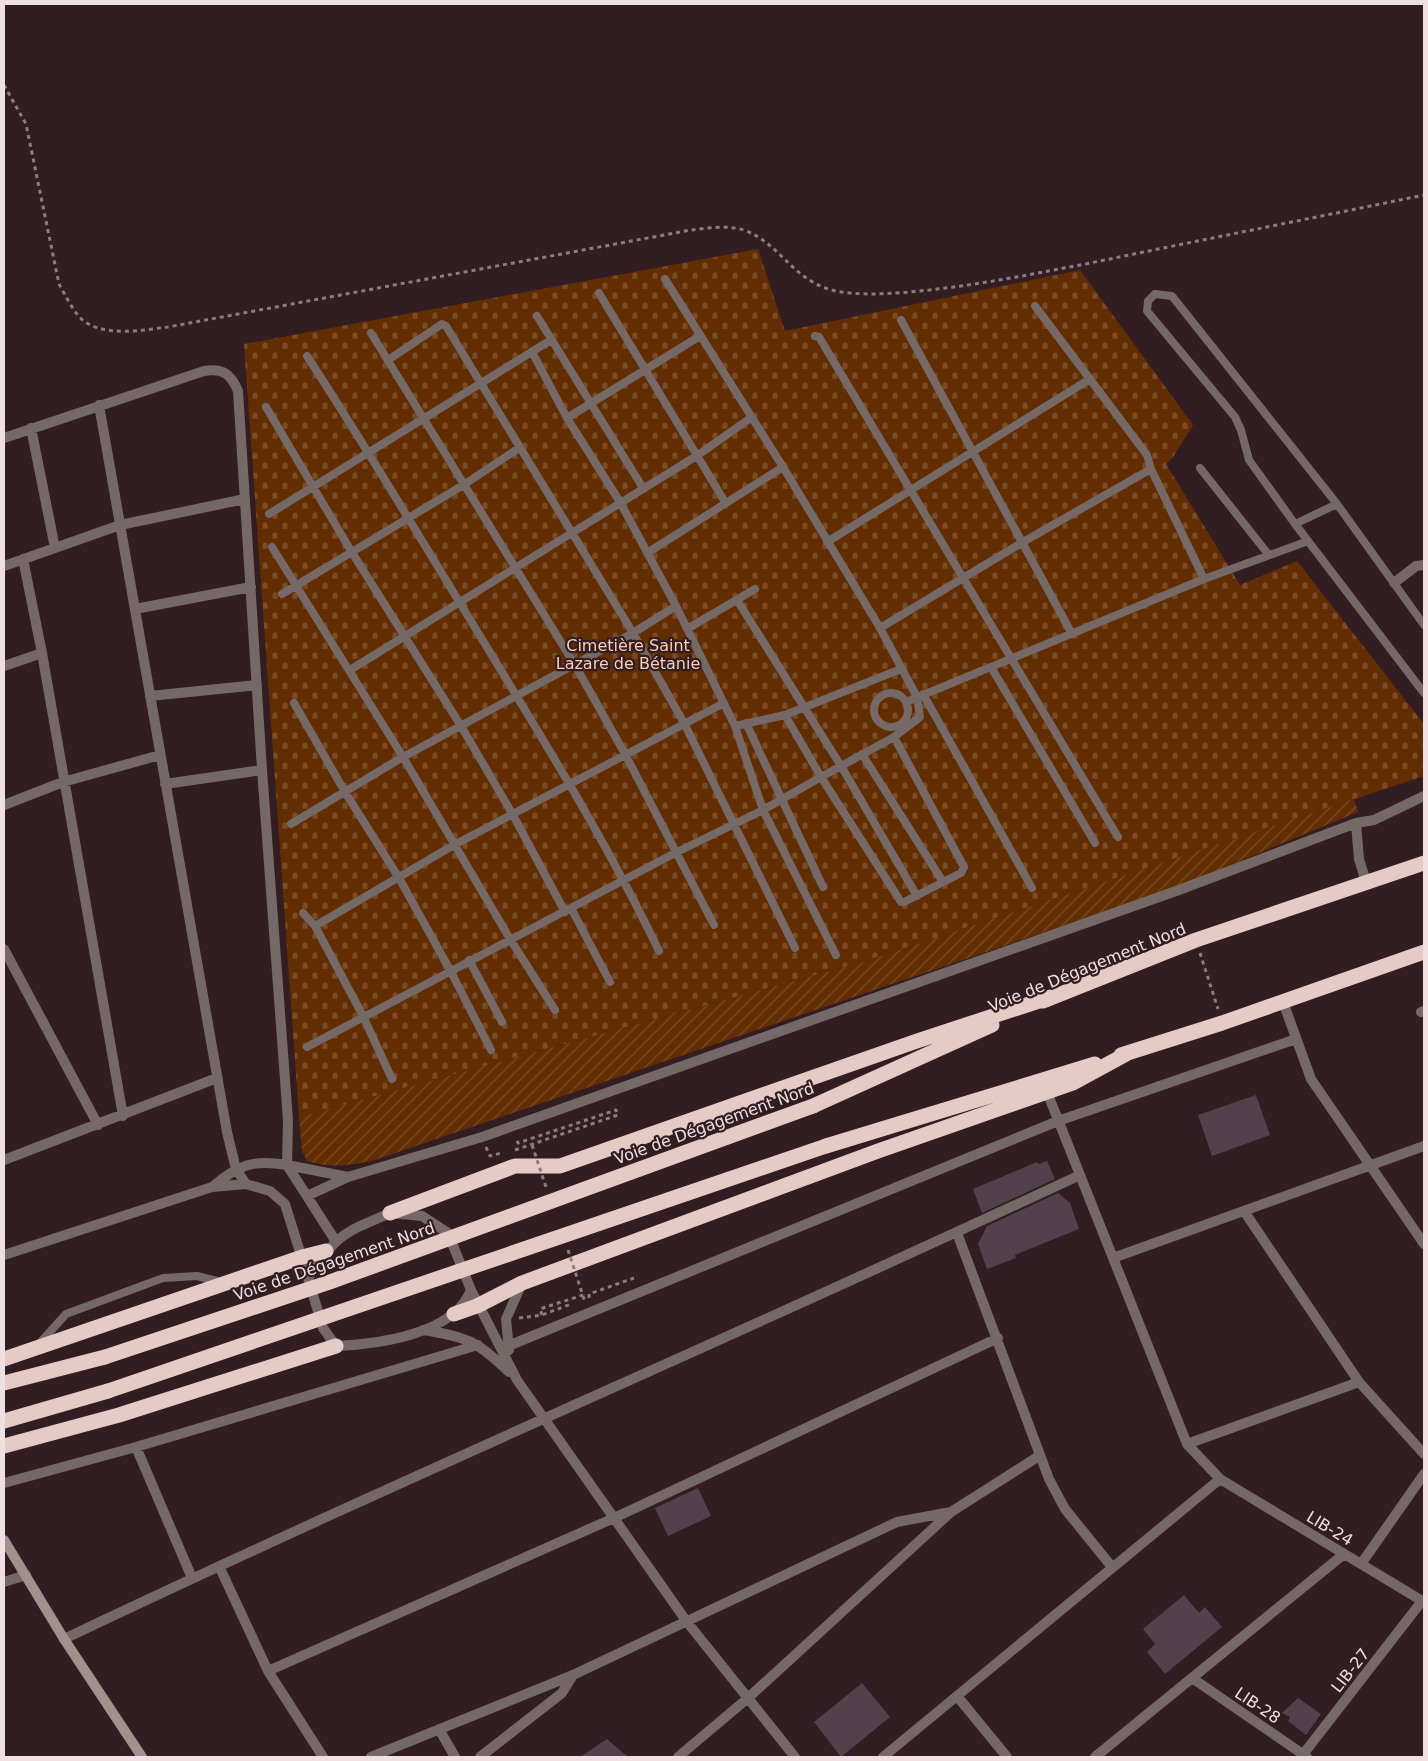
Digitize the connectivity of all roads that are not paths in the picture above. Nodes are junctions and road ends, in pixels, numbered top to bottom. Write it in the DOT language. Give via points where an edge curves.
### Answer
graph roads {
  1 [pos="665,279"];
  2 [pos="599,293"];
  3 [pos="1035,306"];
  4 [pos="537,316"];
  5 [pos="901,320"];
  6 [pos="371,333"];
  7 [pos="700,336"];
  8 [pos="815,336"];
  9 [pos="551,340"];
  10 [pos="532,352"];
  11 [pos="307,356"];
  12 [pos="388,360"];
  13 [pos="645,370"];
  14 [pos="1090,379"];
  15 [pos="481,383"];
  16 [pos="591,404"];
  17 [pos="99,405"];
  18 [pos="266,407"];
  19 [pos="423,417"];
  20 [pos="567,418"];
  21 [pos="752,418"];
  22 [pos="32,428"];
  23 [pos="4,438"];
  24 [pos="519,448"];
  25 [pos="368,452"];
  26 [pos="972,452"];
  27 [pos="698,455"];
  28 [pos="783,467"];
  29 [pos="1200,468"];
  30 [pos="1151,469"];
  31 [pos="465,484"];
  32 [pos="314,485"];
  33 [pos="643,488"];
  34 [pos="912,490"];
  35 [pos="245,499"];
  36 [pos="620,502"];
  37 [pos="725,502"];
  38 [pos="1337,504"];
  39 [pos="269,514"];
  40 [pos="409,517"];
  41 [pos="1295,524"];
  42 [pos="120,525"];
  43 [pos="572,534"];
  44 [pos="1308,541"];
  45 [pos="827,542"];
  46 [pos="1023,542"];
  47 [pos="272,547"];
  48 [pos="56,548"];
  49 [pos="351,551"];
  50 [pos="648,553"];
  51 [pos="1268,554"];
  52 [pos="23,559"];
  53 [pos="1424,564"];
  54 [pos="4,566"];
  55 [pos="516,567"];
  56 [pos="962,578"];
  57 [pos="1204,579"];
  58 [pos="1394,583"];
  59 [pos="297,585"];
  60 [pos="251,586"];
  61 [pos="755,589"];
  62 [pos="282,594"];
  63 [pos="737,600"];
  64 [pos="459,602"];
  65 [pos="676,606"];
  66 [pos="135,608"];
  67 [pos="1424,625"];
  68 [pos="880,628"];
  69 [pos="688,629"];
  70 [pos="633,633"];
  71 [pos="1072,634"];
  72 [pos="404,635"];
  73 [pos="42,653"];
  74 [pos="1012,658"];
  75 [pos="574,665"];
  76 [pos="4,666"];
  77 [pos="991,667"];
  78 [pos="901,669"];
  79 [pos="350,670"];
  80 [pos="257,685"];
  81 [pos="1424,693"];
  82 [pos="920,695"];
  83 [pos="150,696"];
  84 [pos="518,696"];
  85 [pos="906,702"];
  86 [pos="294,703"];
  87 [pos="724,703"];
  88 [pos="804,708"];
  89 [pos="785,715"];
  90 [pos="684,723"];
  91 [pos="746,723"];
  92 [pos="461,726"];
  93 [pos="735,726"];
  94 [pos="894,737"];
  95 [pos="625,754"];
  96 [pos="862,754"];
  97 [pos="160,755"];
  98 [pos="403,757"];
  99 [pos="840,766"];
  100 [pos="262,770"];
  101 [pos="821,777"];
  102 [pos="63,782"];
  103 [pos="166,784"];
  104 [pos="569,785"];
  105 [pos="344,792"];
  106 [pos="1424,796"];
  107 [pos="781,800"];
  108 [pos="4,805"];
  109 [pos="763,810"];
  110 [pos="513,815"];
  111 [pos="291,824"];
  112 [pos="734,824"];
  113 [pos="1356,824"];
  114 [pos="1118,837"];
  115 [pos="1096,844"];
  116 [pos="454,845"];
  117 [pos="677,852"];
  118 [pos="1424,863"];
  119 [pos="399,878"];
  120 [pos="625,880"];
  121 [pos="943,882"];
  122 [pos="1366,882"];
  123 [pos="823,888"];
  124 [pos="1032,888"];
  125 [pos="917,896"];
  126 [pos="568,910"];
  127 [pos="303,913"];
  128 [pos="714,924"];
  129 [pos="315,926"];
  130 [pos="510,940"];
  131 [pos="795,948"];
  132 [pos="4,949"];
  133 [pos="659,951"];
  134 [pos="1424,952"];
  135 [pos="836,955"];
  136 [pos="469,960"];
  137 [pos="450,970"];
  138 [pos="610,982"];
  139 [pos="1051,997"];
  140 [pos="1283,1002"];
  141 [pos="555,1010"];
  142 [pos="363,1016"];
  143 [pos="502,1022"];
  144 [pos="1296,1039"];
  145 [pos="307,1047"];
  146 [pos="491,1050"];
  147 [pos="1130,1052"];
  148 [pos="217,1078"];
  149 [pos="392,1079"];
  150 [pos="1047,1092"];
  151 [pos="123,1116"];
  152 [pos="1058,1121"];
  153 [pos="98,1125"];
  154 [pos="1424,1146"];
  155 [pos="4,1160"];
  156 [pos="287,1165"];
  157 [pos="1371,1166"];
  158 [pos="236,1169"];
  159 [pos="1080,1175"];
  160 [pos="348,1177"];
  161 [pos="246,1184"];
  162 [pos="212,1187"];
  163 [pos="306,1196"];
  164 [pos="1244,1211"];
  165 [pos="390,1213"];
  166 [pos="958,1233"];
  167 [pos="1424,1244"];
  168 [pos="331,1246"];
  169 [pos="4,1255"];
  170 [pos="302,1257"];
  171 [pos="1113,1258"];
  172 [pos="308,1278"];
  173 [pos="226,1283"];
  174 [pos="522,1283"];
  175 [pos="471,1290"];
  176 [pos="477,1306"];
  177 [pos="454,1314"];
  178 [pos="423,1330"];
  179 [pos="998,1338"];
  180 [pos="478,1344"];
  181 [pos="336,1346"];
  182 [pos="508,1346"];
  183 [pos="37,1348"];
  184 [pos="4,1359"];
  185 [pos="517,1380"];
  186 [pos="1359,1382"];
  187 [pos="4,1383"];
  188 [pos="4,1420"];
  189 [pos="545,1420"];
  190 [pos="1187,1444"];
  191 [pos="4,1446"];
  192 [pos="136,1447"];
  193 [pos="1424,1454"];
  194 [pos="1039,1456"];
  195 [pos="1424,1474"];
  196 [pos="1220,1479"];
  197 [pos="4,1483"];
  198 [pos="950,1512"];
  199 [pos="614,1518"];
  200 [pos="4,1540"];
  201 [pos="1344,1554"];
  202 [pos="1361,1564"];
  203 [pos="219,1566"];
  204 [pos="1112,1567"];
  205 [pos="26,1575"];
  206 [pos="192,1578"];
  207 [pos="4,1582"];
  208 [pos="1423,1601"];
  209 [pos="687,1622"];
  210 [pos="64,1639"];
  211 [pos="268,1671"];
  212 [pos="573,1674"];
  213 [pos="1192,1678"];
  214 [pos="957,1696"];
  215 [pos="748,1698"];
  216 [pos="439,1729"];
  217 [pos="1304,1756"];
  218 [pos="142,1757"];
  219 [pos="323,1757"];
  220 [pos="371,1757"];
  221 [pos="455,1757"];
  222 [pos="480,1757"];
  223 [pos="678,1757"];
  224 [pos="795,1757"];
  225 [pos="883,1757"];
  226 [pos="1007,1757"];
  227 [pos="1095,1757"];
  1 -- 7 [label="lane"];
  2 -- 13 [label="lane"];
  3 -- 14 [label="lane"];
  4 -- 9 [label="lane"];
  5 -- 26 [label="lane"];
  6 -- 12 [label="lane"];
  7 -- 13 [label="lane"];
  7 -- 21 [label="lane"];
  8 -- 34 [label="lane" via="819,337"];
  9 -- 10 [label="lane"];
  9 -- 16 [label="lane"];
  10 -- 15 [label="lane"];
  10 -- 20 [label="lane"];
  11 -- 25 [label="lane"];
  12 -- 15 [label="lane" via="442,324"];
  12 -- 19 [label="lane"];
  13 -- 16 [label="lane"];
  13 -- 27 [label="lane"];
  14 -- 26 [label="lane"];
  14 -- 30 [label="lane" via="1147,455"];
  15 -- 19 [label="lane"];
  15 -- 24 [label="lane"];
  16 -- 20 [label="lane"];
  16 -- 33 [label="lane"];
  17 -- 22 [label="street"];
  17 -- 35 [label="street" via="204,370 223,370 232,377 238,391"];
  17 -- 42 [label="street"];
  18 -- 32 [label="lane"];
  19 -- 25 [label="lane"];
  19 -- 31 [label="lane"];
  20 -- 36 [label="lane"];
  21 -- 27 [label="lane"];
  21 -- 28 [label="lane"];
  22 -- 23 [label="street"];
  22 -- 48 [label="street"];
  24 -- 31 [label="lane"];
  24 -- 43 [label="lane"];
  25 -- 32 [label="lane"];
  25 -- 40 [label="lane"];
  26 -- 34 [label="lane"];
  26 -- 46 [label="lane"];
  27 -- 33 [label="lane"];
  27 -- 37 [label="lane"];
  28 -- 37 [label="lane"];
  28 -- 45 [label="lane"];
  29 -- 51 [label="lane"];
  30 -- 46 [label="lane"];
  30 -- 57 [label="lane"];
  31 -- 40 [label="lane"];
  31 -- 55 [label="lane"];
  32 -- 39 [label="lane"];
  32 -- 49 [label="lane"];
  33 -- 36 [label="lane"];
  34 -- 45 [label="lane"];
  34 -- 56 [label="lane"];
  35 -- 42 [label="street"];
  35 -- 60 [label="street"];
  36 -- 43 [label="lane"];
  36 -- 50 [label="lane"];
  37 -- 50 [label="lane"];
  38 -- 41 [label="lane"];
  38 -- 41 [label="lane" via="1172,296 1155,294 1148,302 1147,311 1235,417 1249,460"];
  38 -- 58 [label="lane"];
  40 -- 49 [label="lane"];
  40 -- 64 [label="lane"];
  41 -- 44 [label="lane"];
  42 -- 48 [label="street"];
  42 -- 66 [label="street"];
  43 -- 55 [label="lane"];
  43 -- 70 [label="lane"];
  44 -- 51 [label="lane"];
  44 -- 81 [label="lane"];
  45 -- 68 [label="lane"];
  46 -- 56 [label="lane"];
  46 -- 71 [label="lane"];
  47 -- 59 [label="lane"];
  48 -- 52 [label="street"];
  49 -- 59 [label="lane"];
  49 -- 72 [label="lane"];
  50 -- 65 [label="lane"];
  51 -- 57 [label="lane"];
  52 -- 54 [label="street"];
  52 -- 73 [label="street"];
  53 -- 58 [label="street" via="1416,566"];
  55 -- 64 [label="lane"];
  55 -- 75 [label="lane"];
  56 -- 68 [label="lane"];
  56 -- 74 [label="lane"];
  57 -- 71 [label="lane"];
  58 -- 67 [label="lane"];
  59 -- 62 [label="lane"];
  59 -- 79 [label="lane"];
  60 -- 66 [label="street"];
  60 -- 80 [label="street"];
  61 -- 63 [label="lane"];
  63 -- 69 [label="lane"];
  63 -- 88 [label="lane"];
  64 -- 72 [label="lane"];
  64 -- 84 [label="lane"];
  65 -- 69 [label="lane"];
  65 -- 70 [label="lane"];
  66 -- 83 [label="street"];
  68 -- 78 [label="lane"];
  69 -- 87 [label="lane"];
  70 -- 75 [label="lane"];
  70 -- 90 [label="lane"];
  71 -- 74 [label="lane"];
  72 -- 79 [label="lane"];
  72 -- 92 [label="lane"];
  73 -- 76 [label="street"];
  73 -- 102 [label="street"];
  74 -- 77 [label="lane"];
  74 -- 114 [label="lane"];
  75 -- 84 [label="lane"];
  75 -- 95 [label="lane"];
  77 -- 82 [label="lane"];
  77 -- 115 [label="lane"];
  78 -- 82 [label="lane"];
  78 -- 88 [label="lane"];
  79 -- 98 [label="lane"];
  80 -- 83 [label="street"];
  80 -- 100 [label="street"];
  82 -- 85 [label="lane"];
  82 -- 94 [label="lane" via="920,717"];
  82 -- 124 [label="lane"];
  83 -- 97 [label="street"];
  84 -- 92 [label="lane"];
  84 -- 104 [label="lane"];
  85 -- 85 [label="lane" via="893,694 882,696 875,711 878,721 888,727 898,726 906,718"];
  86 -- 105 [label="lane"];
  87 -- 90 [label="lane"];
  87 -- 93 [label="lane"];
  88 -- 89 [label="lane"];
  88 -- 99 [label="lane"];
  89 -- 91 [label="lane"];
  89 -- 101 [label="lane"];
  90 -- 95 [label="lane"];
  90 -- 112 [label="lane"];
  91 -- 93 [label="lane"];
  91 -- 107 [label="lane"];
  92 -- 98 [label="lane"];
  92 -- 110 [label="lane"];
  93 -- 109 [label="lane"];
  94 -- 96 [label="lane"];
  94 -- 121 [label="lane" via="964,867"];
  95 -- 104 [label="lane"];
  95 -- 117 [label="lane"];
  96 -- 99 [label="lane"];
  96 -- 121 [label="lane"];
  97 -- 102 [label="street"];
  97 -- 103 [label="street"];
  98 -- 105 [label="lane"];
  98 -- 116 [label="lane"];
  99 -- 101 [label="lane"];
  99 -- 125 [label="lane"];
  100 -- 103 [label="street"];
  100 -- 156 [label="street" via="288,1120"];
  101 -- 107 [label="lane"];
  101 -- 125 [label="lane" via="901,902"];
  102 -- 108 [label="street"];
  102 -- 151 [label="street"];
  103 -- 148 [label="street"];
  104 -- 110 [label="lane"];
  104 -- 120 [label="lane"];
  105 -- 111 [label="lane"];
  105 -- 119 [label="lane"];
  106 -- 113 [label="street" via="1374,820"];
  107 -- 109 [label="lane"];
  107 -- 123 [label="lane"];
  109 -- 112 [label="lane"];
  109 -- 135 [label="lane"];
  110 -- 116 [label="lane"];
  110 -- 126 [label="lane"];
  112 -- 117 [label="lane"];
  112 -- 131 [label="lane"];
  113 -- 122 [label="street" via="1359,859"];
  113 -- 160 [label="street" via="482,1137"];
  116 -- 119 [label="lane"];
  116 -- 130 [label="lane"];
  117 -- 120 [label="lane"];
  117 -- 128 [label="lane"];
  118 -- 122 [label="highway, Voie de Dégagement Nord"];
  119 -- 129 [label="lane"];
  119 -- 137 [label="lane"];
  120 -- 126 [label="lane"];
  120 -- 133 [label="lane"];
  121 -- 125 [label="lane"];
  122 -- 139 [label="highway, Voie de Dégagement Nord" via="1196,940"];
  126 -- 130 [label="lane"];
  126 -- 138 [label="lane"];
  127 -- 129 [label="lane"];
  129 -- 142 [label="lane"];
  130 -- 136 [label="lane"];
  130 -- 141 [label="lane"];
  132 -- 153 [label="street"];
  134 -- 140 [label="highway"];
  136 -- 137 [label="lane"];
  136 -- 143 [label="lane"];
  137 -- 142 [label="lane"];
  137 -- 146 [label="lane"];
  139 -- 165 [label="highway" via="560,1166 516,1166"];
  139 -- 187 [label="highway, Voie de Dégagement Nord, bridge" via="813,1106 327,1284 106,1357"];
  140 -- 144 [label="street"];
  140 -- 147 [label="highway"];
  142 -- 145 [label="lane"];
  142 -- 149 [label="lane"];
  144 -- 152 [label="street"];
  144 -- 157 [label="street" via="1311,1079"];
  147 -- 150 [label="highway" via="1073,1083"];
  147 -- 188 [label="highway, bridge" via="826,1146 108,1391"];
  148 -- 151 [label="street"];
  148 -- 158 [label="street"];
  150 -- 152 [label="street"];
  150 -- 174 [label="highway"];
  151 -- 153 [label="street"];
  152 -- 159 [label="street"];
  152 -- 182 [label="street"];
  153 -- 155 [label="street"];
  154 -- 157 [label="street"];
  156 -- 158 [label="street" via="268,1161"];
  156 -- 160 [label="street"];
  156 -- 163 [label="street"];
  157 -- 164 [label="street"];
  157 -- 167 [label="street"];
  158 -- 161 [label="street"];
  158 -- 162 [label="street"];
  159 -- 166 [label="street"];
  159 -- 171 [label="street"];
  160 -- 163 [label="street"];
  161 -- 162 [label="street"];
  161 -- 170 [label="street" via="270,1191 285,1204"];
  162 -- 169 [label="street"];
  163 -- 168 [label="street"];
  164 -- 171 [label="street"];
  164 -- 186 [label="street"];
  165 -- 168 [label="street" via="352,1229"];
  165 -- 175 [label="street" via="422,1216 448,1233"];
  166 -- 179 [label="street"];
  166 -- 189 [label="street"];
  168 -- 170 [label="highway"];
  168 -- 172 [label="street"];
  170 -- 172 [label="street"];
  170 -- 173 [label="highway"];
  171 -- 190 [label="street"];
  172 -- 181 [label="street" via="323,1328"];
  173 -- 183 [label="highway"];
  173 -- 183 [label="lane" via="197,1276 163,1278 66,1314"];
  174 -- 176 [label="highway"];
  174 -- 182 [label="street" via="506,1319"];
  175 -- 176 [label="street"];
  175 -- 177 [label="street"];
  176 -- 177 [label="highway"];
  176 -- 185 [label="street"];
  177 -- 178 [label="street"];
  178 -- 180 [label="street" via="461,1336"];
  178 -- 181 [label="street" via="390,1341"];
  179 -- 194 [label="street"];
  179 -- 199 [label="street"];
  180 -- 185 [label="street"];
  180 -- 192 [label="street"];
  181 -- 191 [label="highway" via="120,1415"];
  182 -- 185 [label="street"];
  183 -- 184 [label="highway"];
  185 -- 189 [label="street"];
  186 -- 190 [label="street"];
  186 -- 193 [label="street"];
  189 -- 199 [label="street"];
  189 -- 203 [label="street"];
  190 -- 196 [label="street, LIB-24"];
  192 -- 197 [label="street"];
  192 -- 206 [label="street"];
  194 -- 198 [label="street"];
  194 -- 204 [label="street" via="1066,1508"];
  195 -- 202 [label="street"];
  196 -- 201 [label="street, LIB-24"];
  196 -- 204 [label="street"];
  198 -- 209 [label="street" via="897,1522"];
  198 -- 215 [label="street"];
  199 -- 209 [label="street"];
  199 -- 211 [label="street"];
  200 -- 205 [label="street"];
  201 -- 202 [label="street, LIB-24"];
  201 -- 213 [label="street"];
  202 -- 208 [label="street, LIB-24"];
  203 -- 206 [label="street"];
  203 -- 211 [label="street"];
  204 -- 214 [label="street"];
  205 -- 207 [label="street"];
  205 -- 210 [label="street"];
  206 -- 210 [label="street"];
  208 -- 217 [label="street, LIB-27"];
  209 -- 212 [label="street"];
  209 -- 215 [label="street"];
  210 -- 218 [label="street"];
  211 -- 219 [label="street"];
  212 -- 216 [label="street"];
  212 -- 222 [label="street" via="562,1693"];
  213 -- 217 [label="street, LIB-28"];
  213 -- 227 [label="street"];
  214 -- 225 [label="street"];
  214 -- 226 [label="street"];
  215 -- 223 [label="street"];
  215 -- 224 [label="street"];
  216 -- 220 [label="street"];
  216 -- 221 [label="street"];
}
